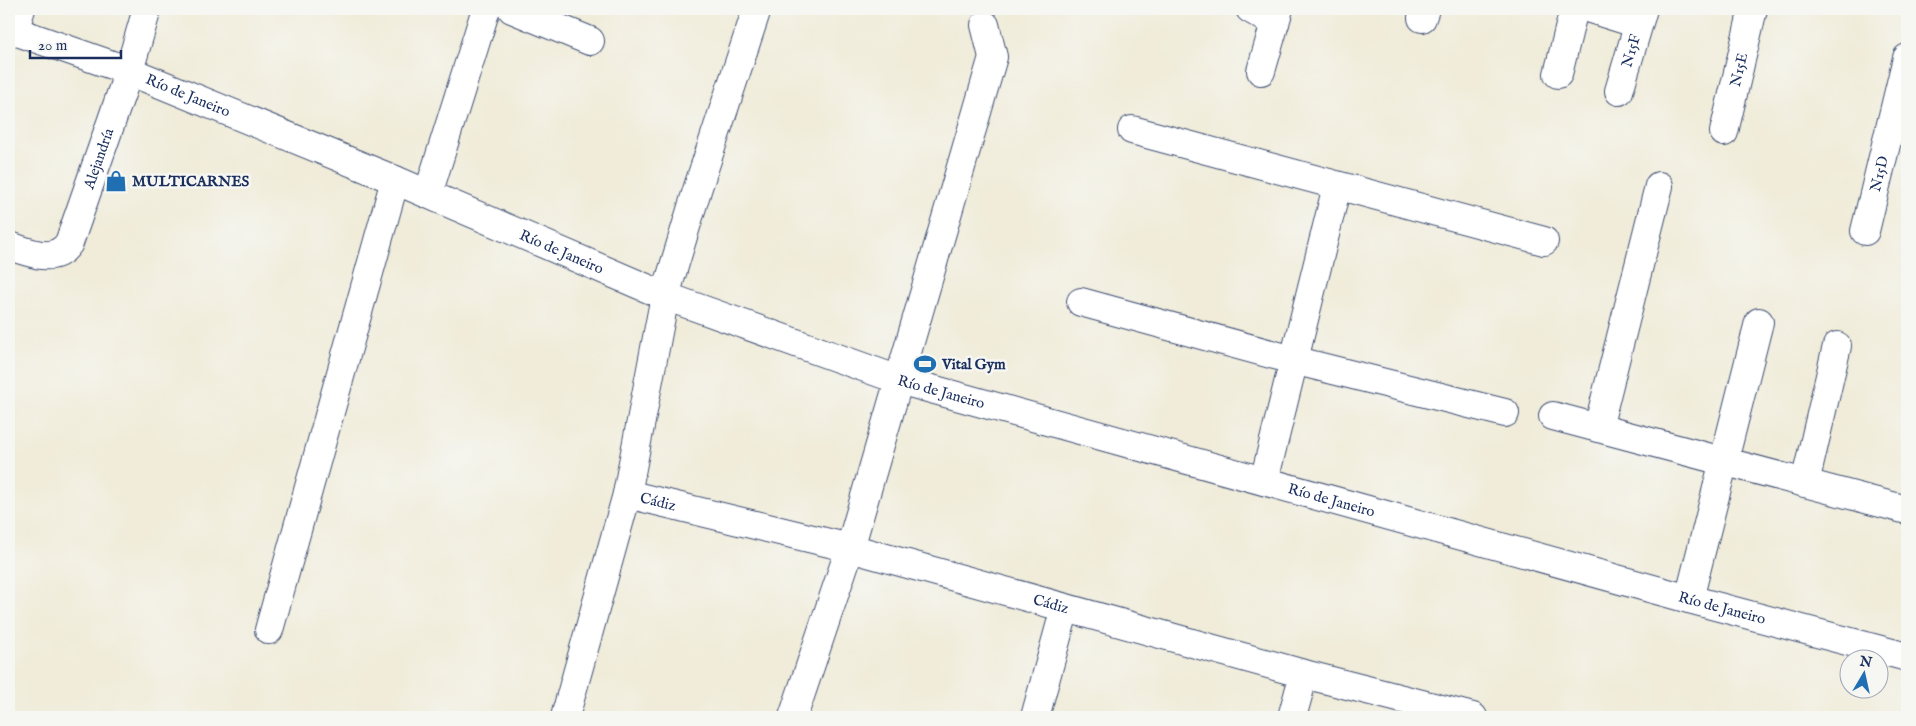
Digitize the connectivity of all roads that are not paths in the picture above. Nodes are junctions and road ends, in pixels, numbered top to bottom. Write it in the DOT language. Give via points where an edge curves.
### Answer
graph roads {
  1 [pos="147,9"];
  2 [pos="486,9"];
  3 [pos="512,9"];
  4 [pos="757,9"];
  5 [pos="1250,9"];
  6 [pos="1574,9"];
  7 [pos="1590,9"];
  8 [pos="1753,9"];
  9 [pos="1277,16"];
  10 [pos="1641,16"];
  11 [pos="15,23"];
  12 [pos="984,25"];
  13 [pos="590,41"];
  14 [pos="1907,58"];
  15 [pos="129,71"];
  16 [pos="1261,71"];
  17 [pos="1558,74"];
  18 [pos="1619,91"];
  19 [pos="1132,130"];
  20 [pos="1724,132"];
  21 [pos="396,180"];
  22 [pos="1336,186"];
  23 [pos="1659,186"];
  24 [pos="428,194"];
  25 [pos="1865,231"];
  26 [pos="1544,242"];
  27 [pos="9,246"];
  28 [pos="665,296"];
  29 [pos="1081,302"];
  30 [pos="1759,322"];
  31 [pos="1837,346"];
  32 [pos="1293,360"];
  33 [pos="899,380"];
  34 [pos="1505,413"];
  35 [pos="1553,416"];
  36 [pos="1598,428"];
  37 [pos="1723,462"];
  38 [pos="1264,481"];
  39 [pos="1806,483"];
  40 [pos="627,494"];
  41 [pos="1907,510"];
  42 [pos="850,548"];
  43 [pos="1689,599"];
  44 [pos="1065,608"];
  45 [pos="269,630"];
  46 [pos="1907,657"];
  47 [pos="1304,674"];
  48 [pos="565,717"];
  49 [pos="793,717"];
  50 [pos="1035,717"];
  51 [pos="1292,717"];
  52 [pos="1473,717"];
  1 -- 15 [label="street, Alejandría"];
  2 -- 24 [label="street"];
  3 -- 13 [label="street"];
  4 -- 28 [label="street"];
  5 -- 9 [label="street"];
  6 -- 17 [label="street"];
  7 -- 10 [label="street"];
  8 -- 20 [label="street, N15E"];
  9 -- 16 [label="street"];
  10 -- 18 [label="street, N15F"];
  11 -- 15 [label="street, Río de Janeiro"];
  12 -- 33 [label="street" via="994,57"];
  14 -- 25 [label="street, N15D"];
  15 -- 21 [label="street, Río de Janeiro"];
  15 -- 27 [label="street, Alejandría" via="70,244 50,257"];
  19 -- 22 [label="street"];
  21 -- 24 [label="street, Río de Janeiro"];
  21 -- 45 [label="street"];
  22 -- 26 [label="street"];
  22 -- 32 [label="street"];
  23 -- 36 [label="street"];
  24 -- 28 [label="street, Río de Janeiro"];
  28 -- 33 [label="street, Río de Janeiro"];
  28 -- 40 [label="street"];
  29 -- 32 [label="street"];
  30 -- 37 [label="street"];
  31 -- 39 [label="street"];
  32 -- 34 [label="street"];
  32 -- 38 [label="street"];
  33 -- 38 [label="street, Río de Janeiro"];
  33 -- 42 [label="street"];
  35 -- 36 [label="street"];
  36 -- 37 [label="street"];
  37 -- 39 [label="street"];
  37 -- 43 [label="street"];
  38 -- 43 [label="street, Río de Janeiro"];
  39 -- 41 [label="street"];
  40 -- 42 [label="street, Cádiz"];
  40 -- 48 [label="street"];
  42 -- 44 [label="street, Cádiz"];
  42 -- 49 [label="street"];
  43 -- 46 [label="street, Río de Janeiro"];
  44 -- 47 [label="street, Cádiz"];
  44 -- 50 [label="street"];
  47 -- 51 [label="street"];
  47 -- 52 [label="street, Cádiz"];
}
